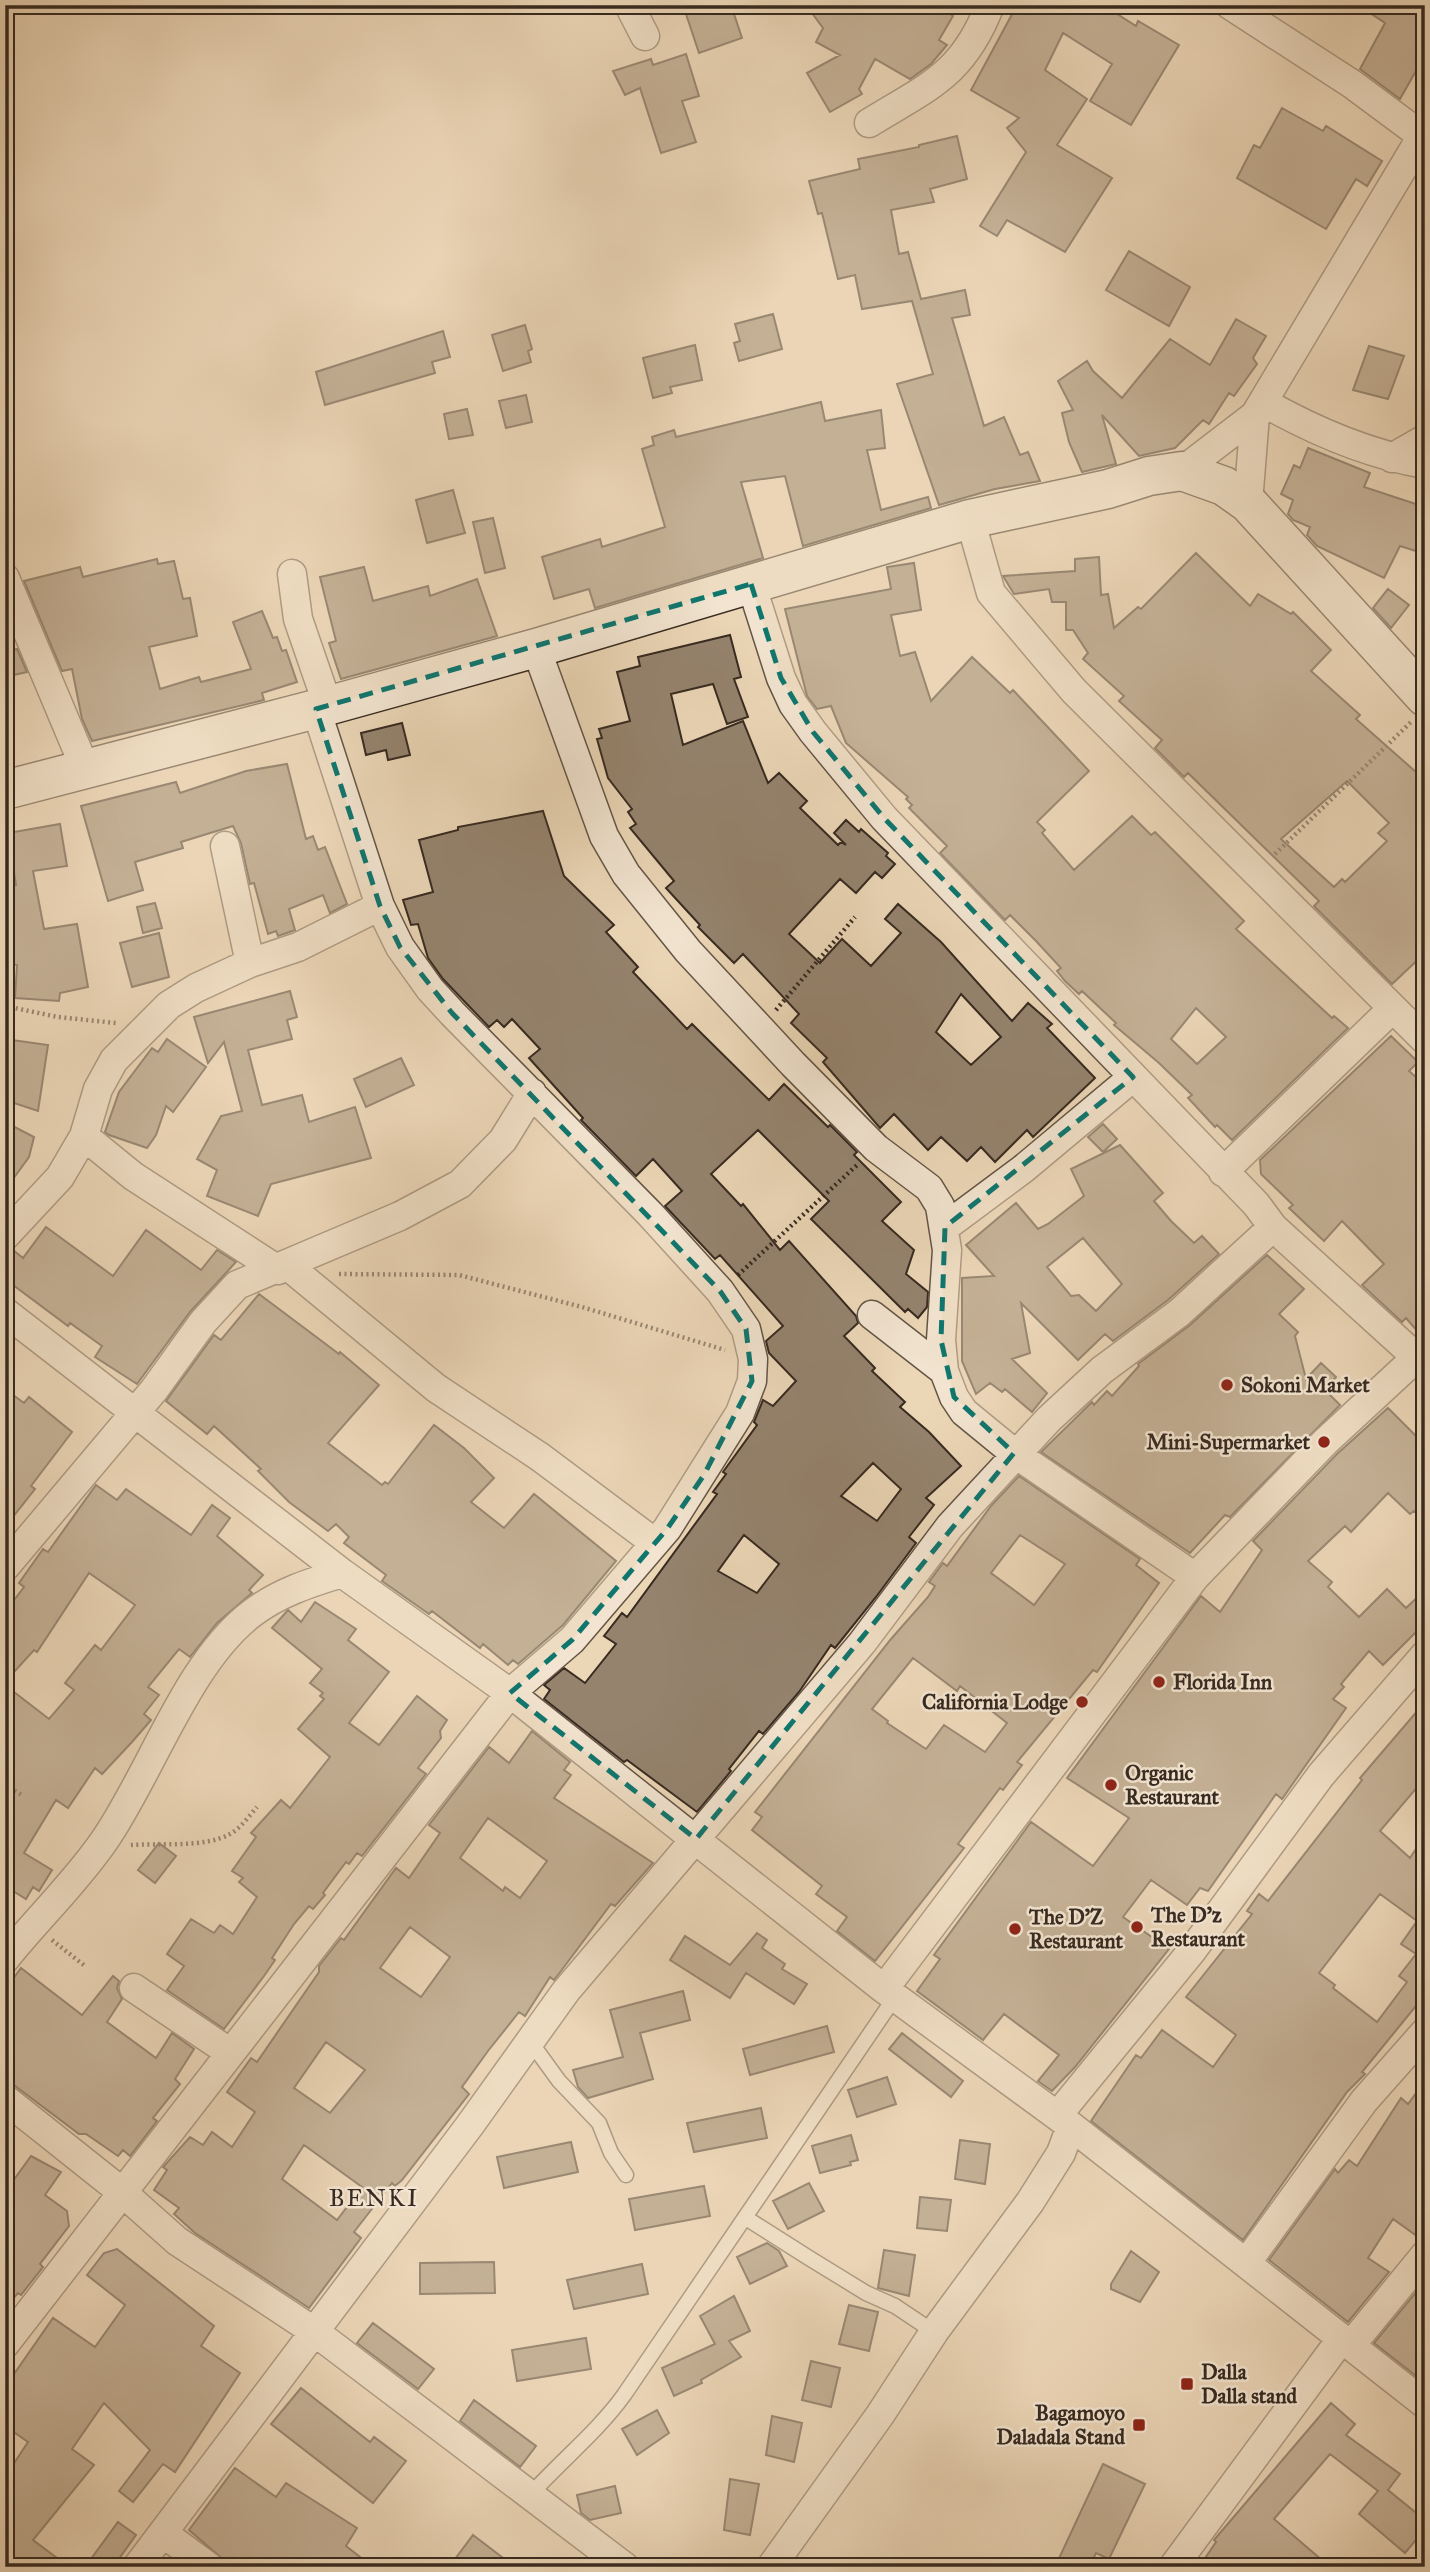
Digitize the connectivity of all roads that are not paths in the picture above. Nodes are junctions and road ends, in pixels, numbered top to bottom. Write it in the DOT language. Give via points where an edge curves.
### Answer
graph roads {
  1 [pos="629,5"];
  2 [pos="990,5"];
  3 [pos="1230,5"];
  4 [pos="645,36"];
  5 [pos="869,123"];
  6 [pos="1423,133"];
  7 [pos="1259,408"];
  8 [pos="1425,439"];
  9 [pos="1392,458"];
  10 [pos="1425,464"];
  11 [pos="1182,471"];
  12 [pos="1248,503"];
  13 [pos="970,519"];
  14 [pos="292,574"];
  15 [pos="5,578"];
  16 [pos="751,584"];
  17 [pos="536,648"];
  18 [pos="1420,707"];
  19 [pos="322,708"];
  20 [pos="85,768"];
  21 [pos="5,790"];
  22 [pos="225,846"];
  23 [pos="380,906"];
  24 [pos="250,963"];
  25 [pos="1392,1009"];
  26 [pos="1425,1040"];
  27 [pos="1133,1077"];
  28 [pos="532,1093"];
  29 [pos="84,1136"];
  30 [pos="1223,1172"];
  31 [pos="945,1227"];
  32 [pos="1273,1227"];
  33 [pos="5,1236"];
  34 [pos="288,1270"];
  35 [pos="5,1312"];
  36 [pos="872,1315"];
  37 [pos="1421,1361"];
  38 [pos="944,1371"];
  39 [pos="136,1410"];
  40 [pos="1014,1453"];
  41 [pos="655,1544"];
  42 [pos="5,1567"];
  43 [pos="342,1573"];
  44 [pos="1195,1577"];
  45 [pos="1425,1655"];
  46 [pos="510,1693"];
  47 [pos="696,1839"];
  48 [pos="5,1959"];
  49 [pos="134,1988"];
  50 [pos="889,1993"];
  51 [pos="1425,2032"];
  52 [pos="530,2041"];
  53 [pos="229,2052"];
  54 [pos="5,2099"];
  55 [pos="1064,2121"];
  56 [pos="626,2175"];
  57 [pos="122,2192"];
  58 [pos="746,2218"];
  59 [pos="1425,2255"];
  60 [pos="1247,2262"];
  61 [pos="315,2332"];
  62 [pos="934,2332"];
  63 [pos="1346,2341"];
  64 [pos="5,2344"];
  65 [pos="1425,2404"];
  66 [pos="532,2493"];
  67 [pos="163,2533"];
  68 [pos="137,2567"];
  69 [pos="209,2567"];
  70 [pos="625,2567"];
  71 [pos="771,2567"];
  72 [pos="1173,2567"];
  1 -- 4 [label="street"];
  2 -- 5 [label="street" via="964,57 945,75"];
  3 -- 6 [label="street"];
  6 -- 7 [label="street"];
  7 -- 9 [label="street"];
  7 -- 11 [label="street"];
  7 -- 12 [label="street"];
  8 -- 9 [label="street"];
  9 -- 10 [label="street"];
  11 -- 12 [label="main road" via="1224,486"];
  11 -- 13 [label="main road"];
  12 -- 18 [label="main road"];
  13 -- 16 [label="main road"];
  13 -- 25 [label="street" via="991,593 1074,691"];
  14 -- 19 [label="street" via="298,619"];
  15 -- 20 [label="street"];
  16 -- 17 [label="main road"];
  16 -- 27 [label="street" via="781,678 813,732 884,818"];
  17 -- 19 [label="main road"];
  17 -- 31 [label="street" via="604,836 626,874 688,951 762,1029 876,1147 929,1188"];
  19 -- 20 [label="main road"];
  19 -- 23 [label="street"];
  20 -- 21 [label="main road"];
  22 -- 24 [label="street"];
  23 -- 24 [label="street" via="298,947"];
  23 -- 28 [label="street" via="400,947 430,989"];
  24 -- 29 [label="street" via="196,988 145,1027 114,1060 98,1089"];
  25 -- 26 [label="street"];
  25 -- 30 [label="street"];
  27 -- 30 [label="street"];
  27 -- 31 [label="street"];
  28 -- 34 [label="street" via="503,1140 460,1184"];
  28 -- 41 [label="street" via="720,1290 746,1329 753,1359 752,1381 740,1413 704,1475"];
  29 -- 33 [label="street" via="60,1177"];
  29 -- 34 [label="street" via="133,1176"];
  30 -- 32 [label="street"];
  31 -- 38 [label="street"];
  32 -- 37 [label="street"];
  32 -- 40 [label="street" via="1179,1313 1102,1370"];
  34 -- 39 [label="street" via="237,1285"];
  34 -- 41 [label="street" via="436,1388 540,1457"];
  35 -- 39 [label="street"];
  36 -- 38 [label="street"];
  37 -- 44 [label="street" via="1325,1442"];
  38 -- 40 [label="street" via="964,1412"];
  39 -- 42 [label="street"];
  39 -- 43 [label="street"];
  40 -- 44 [label="street"];
  40 -- 47 [label="street"];
  41 -- 46 [label="street" via="572,1640"];
  43 -- 46 [label="street"];
  43 -- 48 [label="street" via="278,1596 249,1616 221,1646 179,1707 104,1841"];
  44 -- 50 [label="street"];
  45 -- 55 [label="street" via="1321,1775"];
  46 -- 47 [label="street"];
  46 -- 53 [label="street"];
  47 -- 50 [label="street"];
  47 -- 52 [label="street"];
  49 -- 53 [label="street"];
  50 -- 55 [label="street"];
  50 -- 58 [label="lane"];
  51 -- 60 [label="street" via="1364,2101"];
  52 -- 56 [label="lane" via="559,2081 599,2123"];
  52 -- 61 [label="street"];
  53 -- 57 [label="street"];
  54 -- 57 [label="street"];
  55 -- 60 [label="street"];
  55 -- 62 [label="street" via="1061,2153"];
  57 -- 61 [label="street" via="177,2241"];
  57 -- 64 [label="street"];
  58 -- 62 [label="lane"];
  58 -- 66 [label="lane" via="611,2412"];
  59 -- 63 [label="street"];
  60 -- 63 [label="street"];
  61 -- 66 [label="street"];
  61 -- 67 [label="street"];
  62 -- 71 [label="street"];
  63 -- 65 [label="street"];
  63 -- 72 [label="street"];
  66 -- 70 [label="street"];
  67 -- 68 [label="street"];
  67 -- 69 [label="street"];
}
